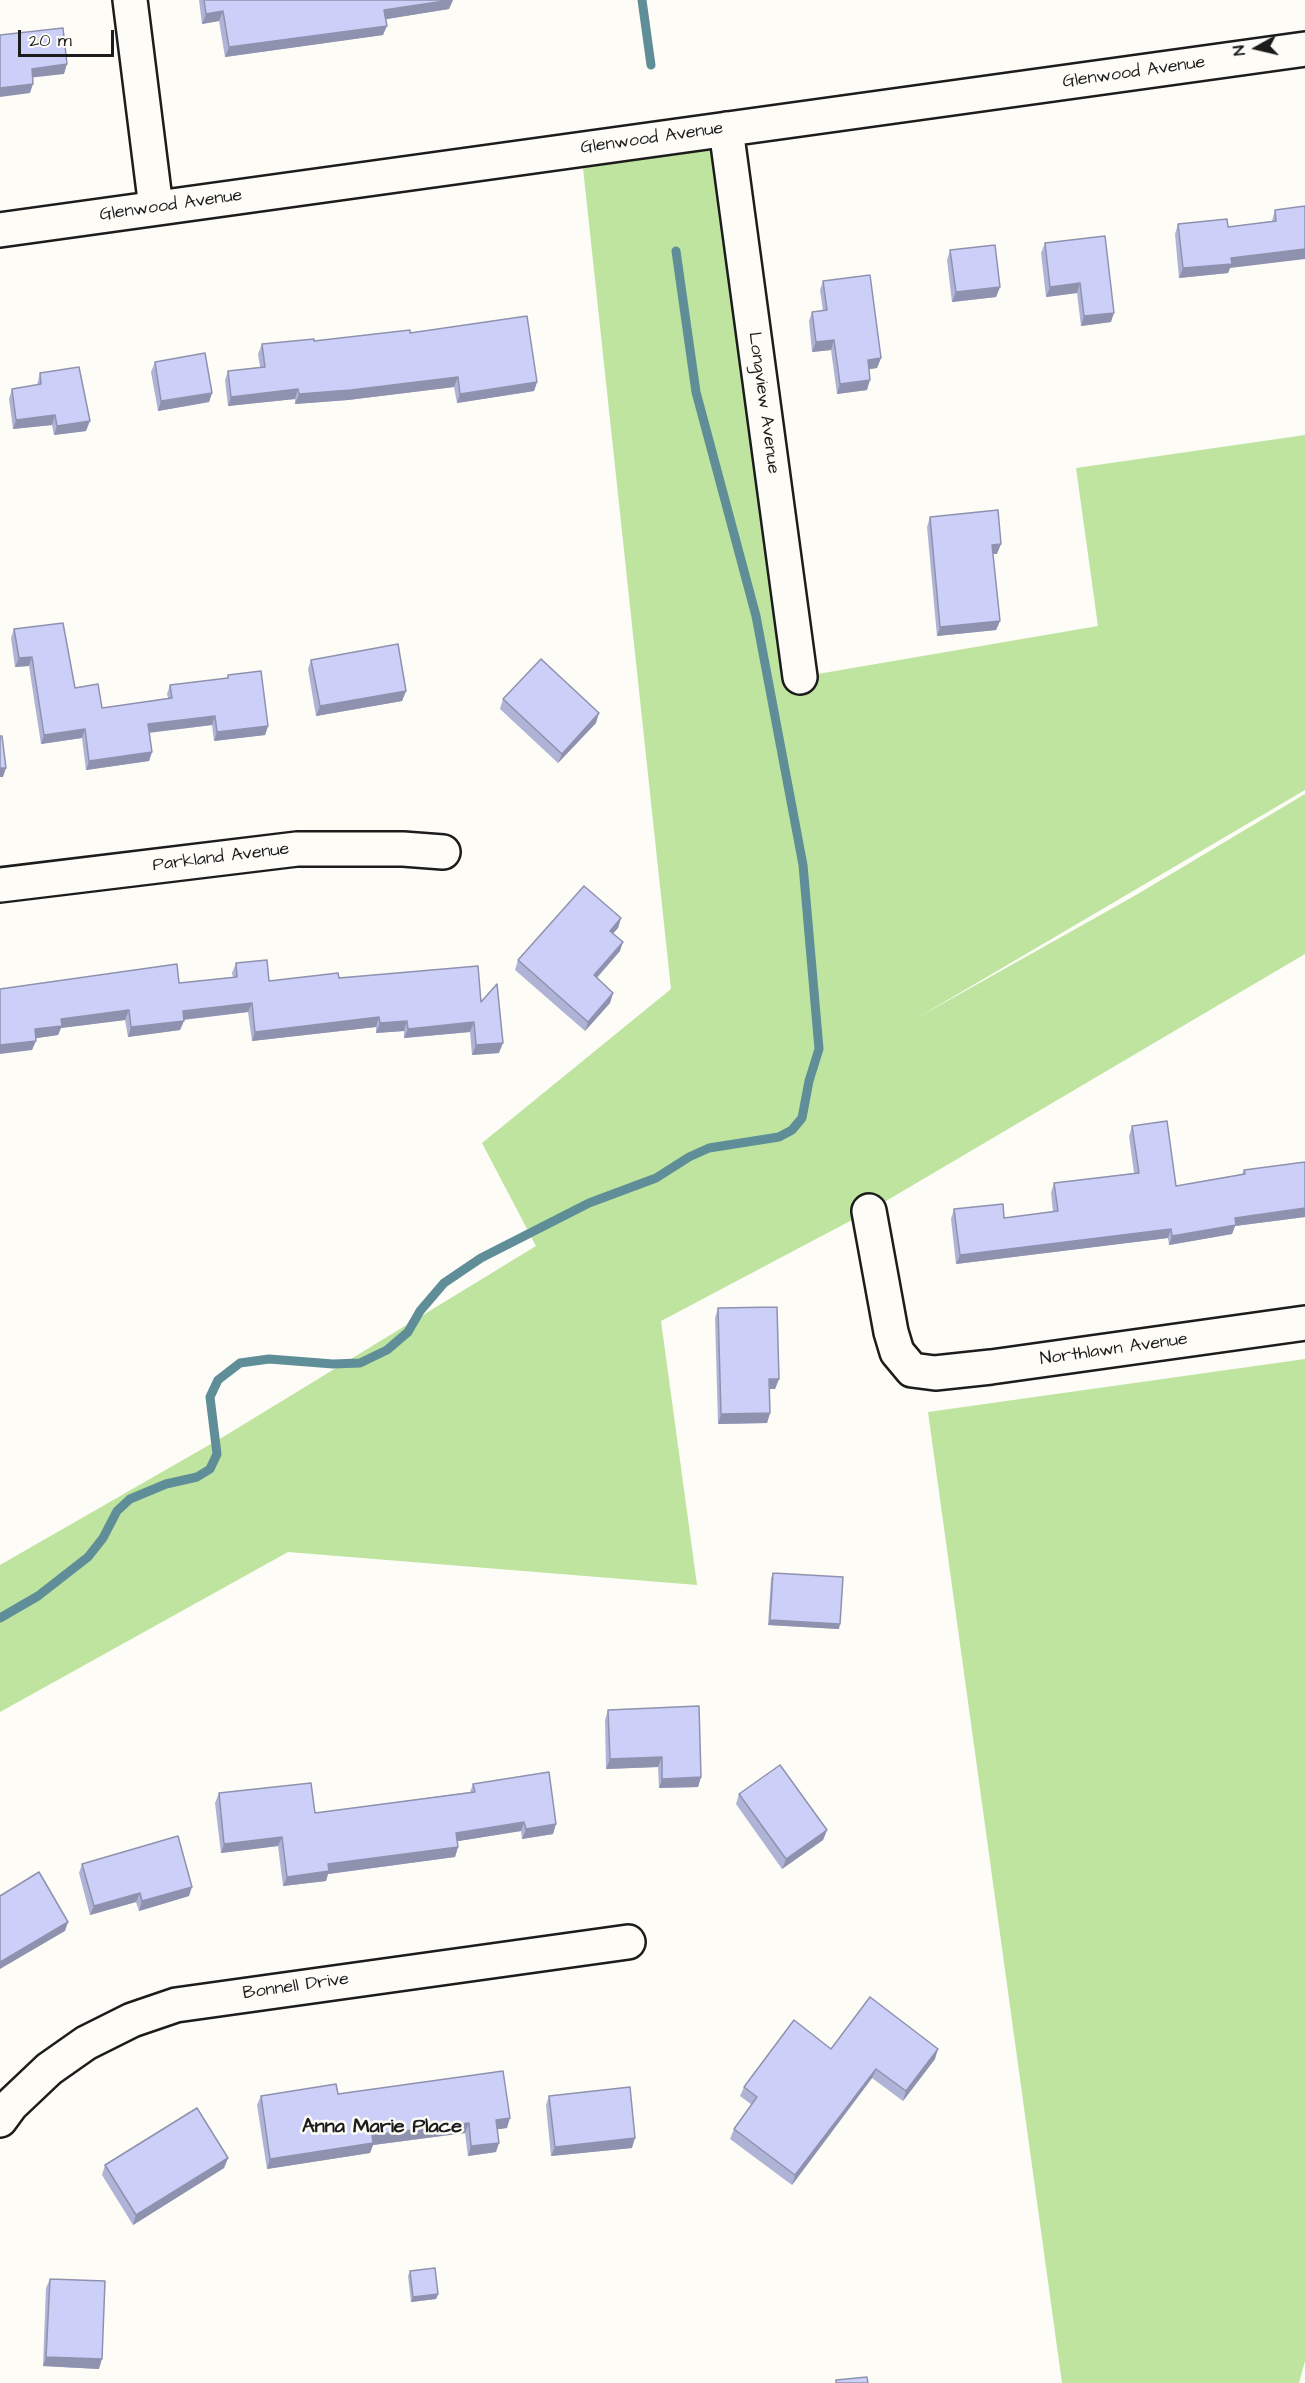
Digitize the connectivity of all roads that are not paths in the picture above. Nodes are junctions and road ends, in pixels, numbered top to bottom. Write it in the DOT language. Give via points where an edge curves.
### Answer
graph roads {
  1 [pos="130,0"];
  2 [pos="1305,49"];
  3 [pos="726,129"];
  4 [pos="156,208"];
  5 [pos="0,230"];
  6 [pos="800,677"];
  7 [pos="443,852"];
  8 [pos="0,885"];
  9 [pos="869,1211"];
  10 [pos="1305,1323"];
  11 [pos="628,1942"];
  12 [pos="0,2120"];
  1 -- 4 [label="street"];
  2 -- 3 [label="street, Glenwood Avenue"];
  3 -- 4 [label="street, Glenwood Avenue"];
  3 -- 6 [label="street, Longview Avenue"];
  4 -- 5 [label="street, Glenwood Avenue"];
  7 -- 8 [label="street, Parkland Avenue" via="297,849"];
  9 -- 10 [label="street, Northlawn Avenue" via="897,1352 912,1370 935,1373 991,1367"];
  11 -- 12 [label="street, Bonnell Drive" via="176,2005 132,2019 86,2043 49,2069"];
}
